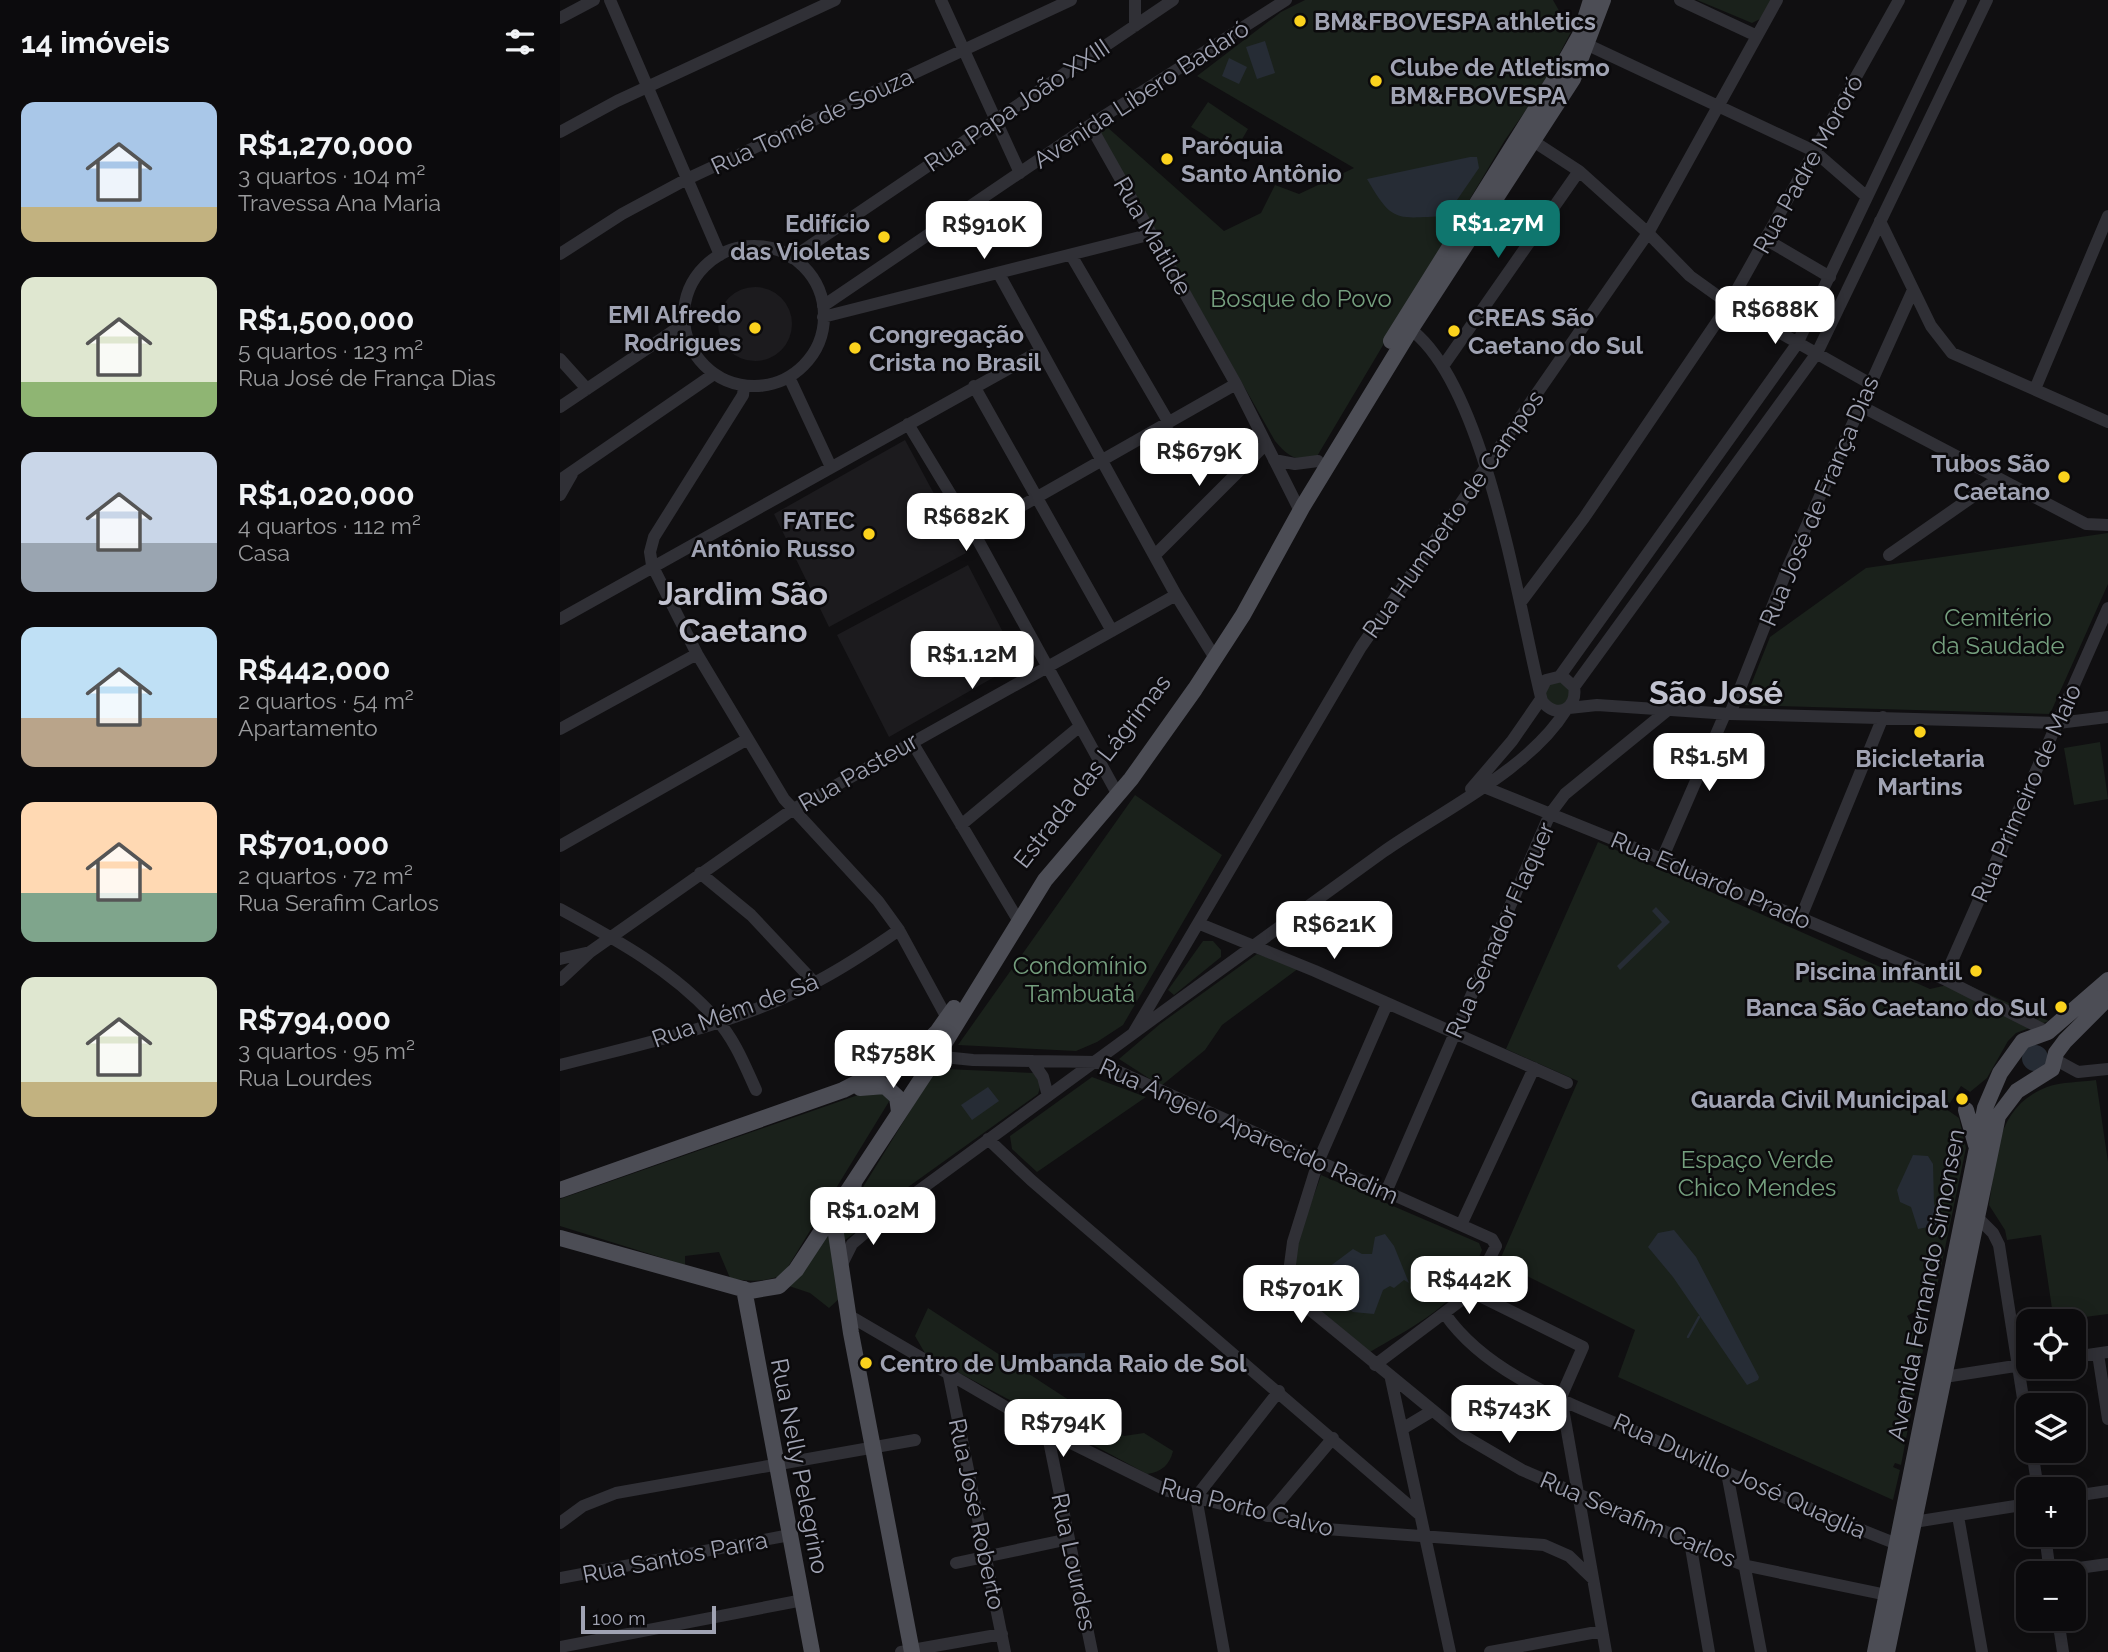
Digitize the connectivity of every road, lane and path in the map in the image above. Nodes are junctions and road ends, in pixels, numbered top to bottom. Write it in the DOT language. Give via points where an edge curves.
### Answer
graph roads {
  1 [pos="594,0"];
  2 [pos="610,0"];
  3 [pos="835,0"];
  4 [pos="941,0"];
  5 [pos="1071,0"];
  6 [pos="1135,0"];
  7 [pos="1173,0"];
  8 [pos="1286,0"];
  9 [pos="1582,0"];
  10 [pos="1680,0"];
  11 [pos="1777,0"];
  12 [pos="1899,0"];
  13 [pos="1961,0"];
  14 [pos="1987,0"];
  15 [pos="1601,1"];
  16 [pos="560,18"];
  17 [pos="1135,26"];
  18 [pos="1583,26"];
  19 [pos="1757,36"];
  20 [pos="1941,41"];
  21 [pos="1588,46"];
  22 [pos="964,50"];
  23 [pos="1964,51"];
  24 [pos="647,86"];
  25 [pos="1720,107"];
  26 [pos="995,119"];
  27 [pos="1090,125"];
  28 [pos="560,132"];
  29 [pos="1533,141"];
  30 [pos="1814,151"];
  31 [pos="1579,171"];
  32 [pos="1020,173"];
  33 [pos="687,179"];
  34 [pos="1867,197"];
  35 [pos="2108,216"];
  36 [pos="1881,221"];
  37 [pos="1648,233"];
  38 [pos="1152,234"];
  39 [pos="1768,240"];
  40 [pos="560,254"];
  41 [pos="1071,254"];
  42 [pos="720,255"];
  43 [pos="792,258"];
  44 [pos="999,274"];
  45 [pos="1830,277"];
  46 [pos="1913,290"];
  47 [pos="1729,304"];
  48 [pos="823,311"];
  49 [pos="685,323"];
  50 [pos="1406,326"];
  51 [pos="1797,344"];
  52 [pos="1040,351"];
  53 [pos="1816,353"];
  54 [pos="560,359"];
  55 [pos="1443,366"];
  56 [pos="714,374"];
  57 [pos="789,377"];
  58 [pos="1237,383"];
  59 [pos="1869,383"];
  60 [pos="744,386"];
  61 [pos="974,386"];
  62 [pos="587,389"];
  63 [pos="2035,389"];
  64 [pos="1859,405"];
  65 [pos="560,407"];
  66 [pos="2108,422"];
  67 [pos="1169,423"];
  68 [pos="908,424"];
  69 [pos="1266,444"];
  70 [pos="1275,460"];
  71 [pos="1101,461"];
  72 [pos="1318,461"];
  73 [pos="830,465"];
  74 [pos="1486,467"];
  75 [pos="574,471"];
  76 [pos="1997,479"];
  77 [pos="560,480"];
  78 [pos="560,495"];
  79 [pos="1037,496"];
  80 [pos="1297,506"];
  81 [pos="2108,525"];
  82 [pos="974,533"];
  83 [pos="1155,555"];
  84 [pos="1889,555"];
  85 [pos="652,565"];
  86 [pos="1176,595"];
  87 [pos="1521,603"];
  88 [pos="2108,608"];
  89 [pos="560,618"];
  90 [pos="1112,631"];
  91 [pos="1529,641"];
  92 [pos="697,654"];
  93 [pos="1212,654"];
  94 [pos="1048,669"];
  95 [pos="1559,676"];
  96 [pos="1575,688"];
  97 [pos="1541,695"];
  98 [pos="1597,705"];
  99 [pos="1568,709"];
  100 [pos="1669,709"];
  101 [pos="1728,714"];
  102 [pos="1884,717"];
  103 [pos="2108,717"];
  104 [pos="2058,723"];
  105 [pos="1079,727"];
  106 [pos="560,729"];
  107 [pos="746,740"];
  108 [pos="912,742"];
  109 [pos="1499,757"];
  110 [pos="1510,766"];
  111 [pos="1479,785"];
  112 [pos="1115,791"];
  113 [pos="792,810"];
  114 [pos="1550,814"];
  115 [pos="961,825"];
  116 [pos="560,846"];
  117 [pos="1662,859"];
  118 [pos="700,873"];
  119 [pos="560,909"];
  120 [pos="1016,917"];
  121 [pos="1801,917"];
  122 [pos="1200,924"];
  123 [pos="899,930"];
  124 [pos="611,938"];
  125 [pos="1254,946"];
  126 [pos="590,952"];
  127 [pos="560,959"];
  128 [pos="1944,979"];
  129 [pos="560,980"];
  130 [pos="2108,980"];
  131 [pos="814,983"];
  132 [pos="2108,998"];
  133 [pos="1387,1004"];
  134 [pos="947,1018"];
  135 [pos="718,1021"];
  136 [pos="1134,1032"];
  137 [pos="1453,1034"];
  138 [pos="2042,1034"];
  139 [pos="2015,1054"];
  140 [pos="910,1056"];
  141 [pos="2056,1057"];
  142 [pos="936,1058"];
  143 [pos="1032,1061"];
  144 [pos="1097,1062"];
  145 [pos="560,1066"];
  146 [pos="1534,1068"];
  147 [pos="2108,1069"];
  148 [pos="922,1077"];
  149 [pos="2035,1078"];
  150 [pos="1567,1083"];
  151 [pos="757,1090"];
  152 [pos="843,1090"];
  153 [pos="1048,1096"];
  154 [pos="1966,1110"];
  155 [pos="899,1112"];
  156 [pos="988,1139"];
  157 [pos="1977,1149"];
  158 [pos="1318,1162"];
  159 [pos="855,1179"];
  160 [pos="560,1190"];
  161 [pos="1386,1192"];
  162 [pos="833,1214"];
  163 [pos="887,1214"];
  164 [pos="1977,1217"];
  165 [pos="1461,1225"];
  166 [pos="560,1238"];
  167 [pos="841,1268"];
  168 [pos="744,1289"];
  169 [pos="1472,1292"];
  170 [pos="1445,1314"];
  171 [pos="848,1315"];
  172 [pos="2016,1329"];
  173 [pos="2103,1353"];
  174 [pos="1375,1365"];
  175 [pos="2016,1365"];
  176 [pos="948,1376"];
  177 [pos="1937,1378"];
  178 [pos="1391,1379"];
  179 [pos="1279,1391"];
  180 [pos="1561,1397"];
  181 [pos="1432,1411"];
  182 [pos="2108,1419"];
  183 [pos="1402,1429"];
  184 [pos="1047,1431"];
  185 [pos="1333,1438"];
  186 [pos="915,1440"];
  187 [pos="873,1448"];
  188 [pos="778,1465"];
  189 [pos="1727,1473"];
  190 [pos="1412,1476"];
  191 [pos="1390,1489"];
  192 [pos="2108,1491"];
  193 [pos="1578,1494"];
  194 [pos="2086,1494"];
  195 [pos="1196,1497"];
  196 [pos="2016,1506"];
  197 [pos="1420,1515"];
  198 [pos="1267,1516"];
  199 [pos="1958,1516"];
  200 [pos="1914,1522"];
  201 [pos="560,1523"];
  202 [pos="790,1535"];
  203 [pos="1424,1535"];
  204 [pos="1069,1539"];
  205 [pos="1690,1542"];
  206 [pos="1897,1544"];
  207 [pos="986,1557"];
  208 [pos="956,1563"];
  209 [pos="2108,1564"];
  210 [pos="1744,1565"];
  211 [pos="2086,1567"];
  212 [pos="560,1578"];
  213 [pos="1593,1579"];
  214 [pos="1887,1595"];
  215 [pos="803,1600"];
  216 [pos="1602,1630"];
  217 [pos="2059,1631"];
  218 [pos="1002,1634"];
  219 [pos="560,1647"];
  220 [pos="908,1651"];
  221 [pos="811,1652"];
  222 [pos="1005,1652"];
  223 [pos="1093,1652"];
  224 [pos="1224,1652"];
  225 [pos="1450,1652"];
  226 [pos="1490,1652"];
  227 [pos="1606,1652"];
  228 [pos="1709,1652"];
  229 [pos="1761,1652"];
  230 [pos="1875,1652"];
  231 [pos="1887,1652"];
  232 [pos="1982,1652"];
  233 [pos="2063,1652"];
  1 -- 16 [label="street"];
  2 -- 24 [label="street"];
  3 -- 24 [label="street"];
  4 -- 22 [label="street"];
  5 -- 22 [label="street, Rua Tomé de Souza"];
  6 -- 17 [label="street"];
  7 -- 17 [label="street, Rua Papa João XXIII"];
  8 -- 27 [label="street, Avenida Líbero Badaró"];
  9 -- 18 [label="main road"];
  10 -- 19 [label="street"];
  11 -- 19 [label="street, Rua Humberto de Campos"];
  12 -- 30 [label="street, Rua Padre Mororó"];
  13 -- 20 [label="street"];
  14 -- 23 [label="street"];
  15 -- 18 [label="main road, Estrada das Lágrimas"];
  15 -- 21 [label="main road, Estrada das Lágrimas"];
  17 -- 26 [label="street, Rua Papa João XXIII"];
  18 -- 50 [label="main road, Estrada das Lágrimas"];
  19 -- 25 [label="street, Rua Humberto de Campos"];
  20 -- 23 [label="street"];
  20 -- 34 [label="street"];
  21 -- 25 [label="street"];
  21 -- 29 [label="main road, Estrada das Lágrimas" via="1573,79"];
  22 -- 26 [label="street"];
  22 -- 33 [label="street, Rua Tomé de Souza"];
  23 -- 36 [label="street"];
  24 -- 28 [label="street"];
  24 -- 33 [label="street"];
  25 -- 30 [label="street"];
  25 -- 37 [label="street, Rua Humberto de Campos"];
  26 -- 32 [label="street"];
  26 -- 43 [label="street, Rua Papa João XXIII"];
  27 -- 32 [label="street, Avenida Líbero Badaró"];
  27 -- 38 [label="street, Rua Matilde"];
  29 -- 31 [label="street"];
  29 -- 50 [label="main road, Estrada das Lágrimas"];
  30 -- 34 [label="street"];
  30 -- 39 [label="street, Rua Padre Mororó"];
  31 -- 37 [label="street"];
  31 -- 55 [label="street"];
  32 -- 48 [label="street, Avenida Líbero Badaró"];
  33 -- 40 [label="street, Rua Tomé de Souza"];
  33 -- 42 [label="street"];
  34 -- 45 [label="street"];
  35 -- 63 [label="street"];
  36 -- 46 [label="street"];
  36 -- 53 [label="street"];
  37 -- 47 [label="street" via="1690,276"];
  37 -- 74 [label="street, Rua Humberto de Campos"];
  38 -- 41 [label="street"];
  38 -- 58 [label="street, Rua Matilde"];
  39 -- 45 [label="street"];
  39 -- 47 [label="street, Rua Padre Mororó"];
  41 -- 44 [label="street"];
  41 -- 67 [label="street"];
  42 -- 43 [label="street" via="760,246"];
  42 -- 49 [label="street" via="696,276 688,293"];
  43 -- 48 [label="street" via="817,287"];
  44 -- 48 [label="street"];
  44 -- 52 [label="street"];
  45 -- 51 [label="street"];
  46 -- 59 [label="street, Rua José de França Dias"];
  46 -- 63 [label="street" via="1939,339 1952,353"];
  47 -- 51 [label="street"];
  47 -- 87 [label="street, Rua Padre Mororó"];
  48 -- 57 [label="street" via="822,331 810,358"];
  49 -- 56 [label="street" via="692,349"];
  49 -- 62 [label="street"];
  50 -- 55 [label="street"];
  50 -- 72 [label="main road, Estrada das Lágrimas"];
  50 -- 80 [label="main road, Estrada das Lágrimas"];
  51 -- 53 [label="street"];
  51 -- 95 [label="street"];
  52 -- 61 [label="street"];
  52 -- 71 [label="street"];
  53 -- 59 [label="street"];
  53 -- 96 [label="street"];
  54 -- 62 [label="street"];
  55 -- 74 [label="street"];
  56 -- 60 [label="street"];
  56 -- 75 [label="street"];
  57 -- 60 [label="street" via="767,385"];
  57 -- 73 [label="street"];
  58 -- 67 [label="street"];
  58 -- 69 [label="street, Rua Matilde"];
  59 -- 64 [label="street, Rua José de França Dias"];
  60 -- 85 [label="street" via="743,395 654,537"];
  61 -- 68 [label="street"];
  61 -- 79 [label="street"];
  62 -- 65 [label="street"];
  63 -- 66 [label="street"];
  64 -- 76 [label="street"];
  64 -- 101 [label="street, Rua José de França Dias"];
  67 -- 71 [label="street"];
  68 -- 73 [label="street"];
  68 -- 82 [label="street"];
  69 -- 70 [label="street, Rua Matilde"];
  69 -- 83 [label="street"];
  70 -- 72 [label="street" via="1295,464"];
  70 -- 80 [label="street, Rua Matilde"];
  71 -- 79 [label="street"];
  71 -- 83 [label="street"];
  72 -- 80 [label="main road, Estrada das Lágrimas"];
  73 -- 85 [label="street"];
  74 -- 87 [label="street"];
  74 -- 122 [label="street, Rua Humberto de Campos" via="1361,647"];
  75 -- 77 [label="street"];
  75 -- 78 [label="street"];
  76 -- 81 [label="street" via="2086,524"];
  76 -- 84 [label="street"];
  79 -- 82 [label="street"];
  79 -- 90 [label="street"];
  80 -- 93 [label="main road, Estrada das Lágrimas" via="1243,615"];
  82 -- 94 [label="street"];
  83 -- 86 [label="street"];
  85 -- 89 [label="street"];
  85 -- 92 [label="street"];
  86 -- 90 [label="street, Rua Pasteur"];
  86 -- 93 [label="street"];
  87 -- 91 [label="street"];
  88 -- 104 [label="street, Rua Primeiro de Maio"];
  90 -- 94 [label="street, Rua Pasteur"];
  91 -- 95 [label="street" via="1538,660"];
  91 -- 97 [label="street"];
  92 -- 106 [label="street"];
  92 -- 107 [label="street"];
  93 -- 112 [label="main road, Estrada das Lágrimas"];
  94 -- 105 [label="street"];
  94 -- 108 [label="street, Rua Pasteur"];
  95 -- 96 [label="street"];
  95 -- 97 [label="street" via="1546,680"];
  96 -- 98 [label="street"];
  96 -- 99 [label="street"];
  97 -- 99 [label="street" via="1552,710"];
  97 -- 109 [label="street"];
  98 -- 99 [label="street"];
  98 -- 100 [label="street"];
  99 -- 110 [label="street" via="1547,735"];
  100 -- 101 [label="street"];
  100 -- 114 [label="street, Rua Senador Flaquer" via="1564,794"];
  101 -- 102 [label="street"];
  101 -- 117 [label="street, Rua José de França Dias"];
  102 -- 104 [label="street"];
  102 -- 121 [label="street"];
  103 -- 104 [label="street"];
  104 -- 128 [label="street, Rua Primeiro de Maio"];
  105 -- 112 [label="street"];
  105 -- 115 [label="street"];
  107 -- 113 [label="street"];
  107 -- 116 [label="street"];
  108 -- 113 [label="street, Rua Pasteur"];
  108 -- 115 [label="street"];
  109 -- 110 [label="street"];
  109 -- 111 [label="street"];
  110 -- 111 [label="street"];
  111 -- 114 [label="street, Rua Eduardo Prado"];
  111 -- 125 [label="street"];
  112 -- 120 [label="main road, Estrada das Lágrimas" via="1043,870"];
  113 -- 118 [label="street, Rua Pasteur"];
  113 -- 123 [label="street"];
  114 -- 117 [label="street, Rua Eduardo Prado"];
  114 -- 137 [label="street, Rua Senador Flaquer"];
  115 -- 120 [label="street"];
  117 -- 121 [label="street, Rua Eduardo Prado"];
  118 -- 124 [label="street, Rua Pasteur"];
  118 -- 131 [label="street" via="751,915"];
  119 -- 124 [label="street"];
  120 -- 134 [label="main road, Estrada das Lágrimas"];
  120 -- 142 [label="main road, Estrada das Lágrimas"];
  121 -- 128 [label="street, Rua Eduardo Prado"];
  122 -- 125 [label="street"];
  122 -- 136 [label="street, Rua Humberto de Campos"];
  123 -- 131 [label="street, Rua Mém de Sá"];
  123 -- 134 [label="street"];
  124 -- 126 [label="street, Rua Pasteur"];
  124 -- 135 [label="street" via="668,975"];
  125 -- 133 [label="street"];
  125 -- 136 [label="street"];
  126 -- 127 [label="street"];
  126 -- 129 [label="street, Rua Pasteur"];
  128 -- 138 [label="street, Rua Eduardo Prado"];
  130 -- 138 [label="main road, Avenida Fernando Simonsen"];
  131 -- 135 [label="street, Rua Mém de Sá"];
  132 -- 141 [label="main road, Avenida Fernando Simonsen"];
  133 -- 137 [label="street"];
  133 -- 158 [label="street, Rua Serafim Carlos"];
  134 -- 140 [label="main road, Estrada das Lágrimas"];
  135 -- 145 [label="street, Rua Mém de Sá"];
  135 -- 151 [label="street"];
  136 -- 144 [label="street"];
  137 -- 146 [label="street"];
  137 -- 161 [label="street, Rua Senador Flaquer"];
  138 -- 139 [label="main road, Avenida Fernando Simonsen" via="2023,1041"];
  138 -- 141 [label="main road"];
  139 -- 149 [label="main road" via="2020,1071"];
  139 -- 157 [label="main road, Avenida Fernando Simonsen" via="1990,1096"];
  140 -- 142 [label="street, Rua Ângelo Aparecido Radim"];
  140 -- 148 [label="main road" via="905,1076"];
  140 -- 152 [label="main road, Estrada das Lágrimas"];
  141 -- 147 [label="street" via="2073,1071"];
  141 -- 149 [label="main road, Avenida Fernando Simonsen" via="2045,1075"];
  142 -- 143 [label="street, Rua Ângelo Aparecido Radim"];
  142 -- 148 [label="main road, Estrada das Lágrimas"];
  143 -- 144 [label="street, Rua Ângelo Aparecido Radim"];
  143 -- 153 [label="street"];
  144 -- 153 [label="street"];
  144 -- 158 [label="street, Rua Ângelo Aparecido Radim"];
  146 -- 150 [label="street"];
  146 -- 165 [label="street"];
  148 -- 155 [label="main road, Estrada das Lágrimas"];
  149 -- 164 [label="main road, Avenida Fernando Simonsen" via="1998,1116"];
  152 -- 155 [label="main road" via="886,1086 897,1097"];
  152 -- 160 [label="main road, Estrada das Lágrimas"];
  153 -- 156 [label="street"];
  154 -- 157 [label="main road"];
  155 -- 159 [label="main road, Estrada das Lágrimas"];
  156 -- 163 [label="street"];
  156 -- 179 [label="street"];
  157 -- 177 [label="main road, Avenida Fernando Simonsen"];
  158 -- 161 [label="street, Rua Ângelo Aparecido Radim"];
  158 -- 174 [label="street, Rua Serafim Carlos" via="1293,1242 1289,1272 1302,1303"];
  159 -- 162 [label="main road, Estrada das Lágrimas"];
  159 -- 163 [label="main road" via="850,1199 858,1213 872,1217"];
  161 -- 165 [label="street, Rua Ângelo Aparecido Radim"];
  162 -- 167 [label="main road"];
  162 -- 168 [label="main road, Estrada das Lágrimas" via="788,1279 769,1290"];
  163 -- 167 [label="street" via="852,1244"];
  164 -- 172 [label="street" via="1999,1245"];
  164 -- 177 [label="main road, Avenida Fernando Simonsen"];
  165 -- 169 [label="street, Rua Ângelo Aparecido Radim" via="1492,1239 1496,1246"];
  166 -- 168 [label="main road"];
  167 -- 171 [label="main road"];
  168 -- 188 [label="main road, Rua Nelly Pelegrino"];
  169 -- 170 [label="street"];
  169 -- 180 [label="street" via="1583,1347"];
  170 -- 174 [label="street"];
  170 -- 180 [label="street, Rua Duvillo José Quaglia" via="1480,1351 1520,1378"];
  171 -- 176 [label="street, Rua Porto Calvo"];
  171 -- 187 [label="main road"];
  173 -- 182 [label="street"];
  174 -- 178 [label="street, Rua Serafim Carlos"];
  175 -- 177 [label="street"];
  176 -- 184 [label="street, Rua Porto Calvo"];
  176 -- 207 [label="street, Rua José Roberto"];
  177 -- 200 [label="main road, Avenida Fernando Simonsen"];
  177 -- 206 [label="main road, Avenida Fernando Simonsen"];
  178 -- 181 [label="street, Rua Serafim Carlos"];
  178 -- 183 [label="street"];
  179 -- 185 [label="street"];
  179 -- 195 [label="street"];
  180 -- 189 [label="street, Rua Duvillo José Quaglia"];
  180 -- 193 [label="street"];
  181 -- 183 [label="street"];
  181 -- 193 [label="street, Rua Serafim Carlos" via="1495,1456"];
  183 -- 190 [label="street"];
  184 -- 195 [label="street, Rua Porto Calvo" via="1144,1481"];
  184 -- 204 [label="street, Rua Lourdes"];
  185 -- 191 [label="street"];
  185 -- 198 [label="street"];
  186 -- 187 [label="street"];
  187 -- 188 [label="street"];
  187 -- 220 [label="main road"];
  188 -- 201 [label="street" via="616,1493 583,1506"];
  188 -- 202 [label="main road, Rua Nelly Pelegrino"];
  189 -- 206 [label="street, Rua Duvillo José Quaglia"];
  189 -- 210 [label="street"];
  190 -- 191 [label="street"];
  190 -- 197 [label="street"];
  191 -- 197 [label="street"];
  192 -- 194 [label="street"];
  193 -- 205 [label="street, Rua Serafim Carlos"];
  193 -- 213 [label="street"];
  195 -- 198 [label="street, Rua Porto Calvo"];
  195 -- 224 [label="street"];
  196 -- 199 [label="street"];
  197 -- 203 [label="street"];
  198 -- 203 [label="street, Rua Porto Calvo" via="1326,1529"];
  199 -- 200 [label="street"];
  199 -- 232 [label="street"];
  200 -- 231 [label="main road, Avenida Fernando Simonsen"];
  202 -- 212 [label="street, Rua Santos Parra"];
  202 -- 215 [label="main road, Rua Nelly Pelegrino"];
  203 -- 213 [label="street, Rua Porto Calvo" via="1544,1545 1569,1556"];
  203 -- 225 [label="street"];
  204 -- 207 [label="street"];
  204 -- 223 [label="street, Rua Lourdes"];
  205 -- 210 [label="street, Rua Serafim Carlos"];
  205 -- 228 [label="street"];
  206 -- 214 [label="main road, Avenida Fernando Simonsen"];
  207 -- 208 [label="street"];
  207 -- 218 [label="street, Rua José Roberto"];
  209 -- 211 [label="street"];
  210 -- 214 [label="street, Rua Serafim Carlos"];
  210 -- 229 [label="street"];
  213 -- 216 [label="street"];
  214 -- 230 [label="main road, Avenida Fernando Simonsen"];
  215 -- 219 [label="street"];
  215 -- 221 [label="main road, Rua Nelly Pelegrino"];
  216 -- 226 [label="street"];
  216 -- 227 [label="street"];
  217 -- 233 [label="street"];
  218 -- 220 [label="street"];
  218 -- 222 [label="street, Rua José Roberto"];
}
